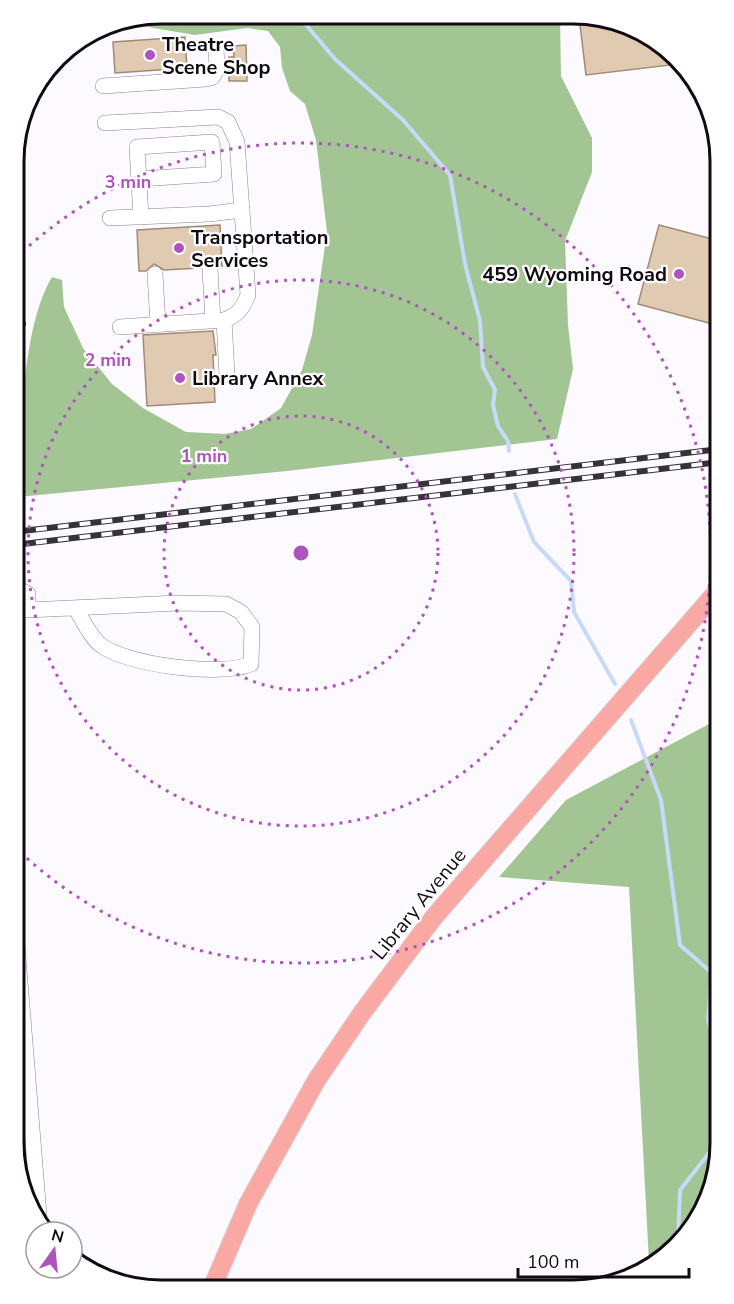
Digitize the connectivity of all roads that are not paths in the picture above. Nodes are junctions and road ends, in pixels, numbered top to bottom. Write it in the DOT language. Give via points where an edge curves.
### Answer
graph roads {
  1 [pos="216,47"];
  2 [pos="103,86"];
  3 [pos="105,123"];
  4 [pos="140,179"];
  5 [pos="242,210"];
  6 [pos="141,217"];
  7 [pos="110,218"];
  8 [pos="210,270"];
  9 [pos="155,274"];
  10 [pos="218,320"];
  11 [pos="158,324"];
  12 [pos="120,327"];
  13 [pos="227,375"];
  14 [pos="24,592"];
  15 [pos="710,600"];
  16 [pos="75,608"];
  17 [pos="24,1031"];
  18 [pos="38,1203"];
  19 [pos="216,1280"];
  1 -- 2 [label="street" via="217,69 213,77"];
  3 -- 5 [label="street" via="208,116 228,122 237,142"];
  4 -- 4 [label="street" via="137,147 212,142 214,174"];
  4 -- 6 [label="street"];
  5 -- 6 [label="street"];
  5 -- 10 [label="street" via="248,295 238,313"];
  6 -- 7 [label="street"];
  8 -- 10 [label="street"];
  9 -- 11 [label="street"];
  10 -- 11 [label="street"];
  10 -- 13 [label="street"];
  11 -- 12 [label="street"];
  14 -- 16 [label="street" via="28,594 28,610"];
  15 -- 19 [label="main road, Library Avenue" via="434,917 362,1013 316,1081 253,1195"];
  16 -- 16 [label="street" via="226,604 241,612 252,627 251,664 205,671 142,661 101,646"];
  17 -- 18 [label="street"];
}
